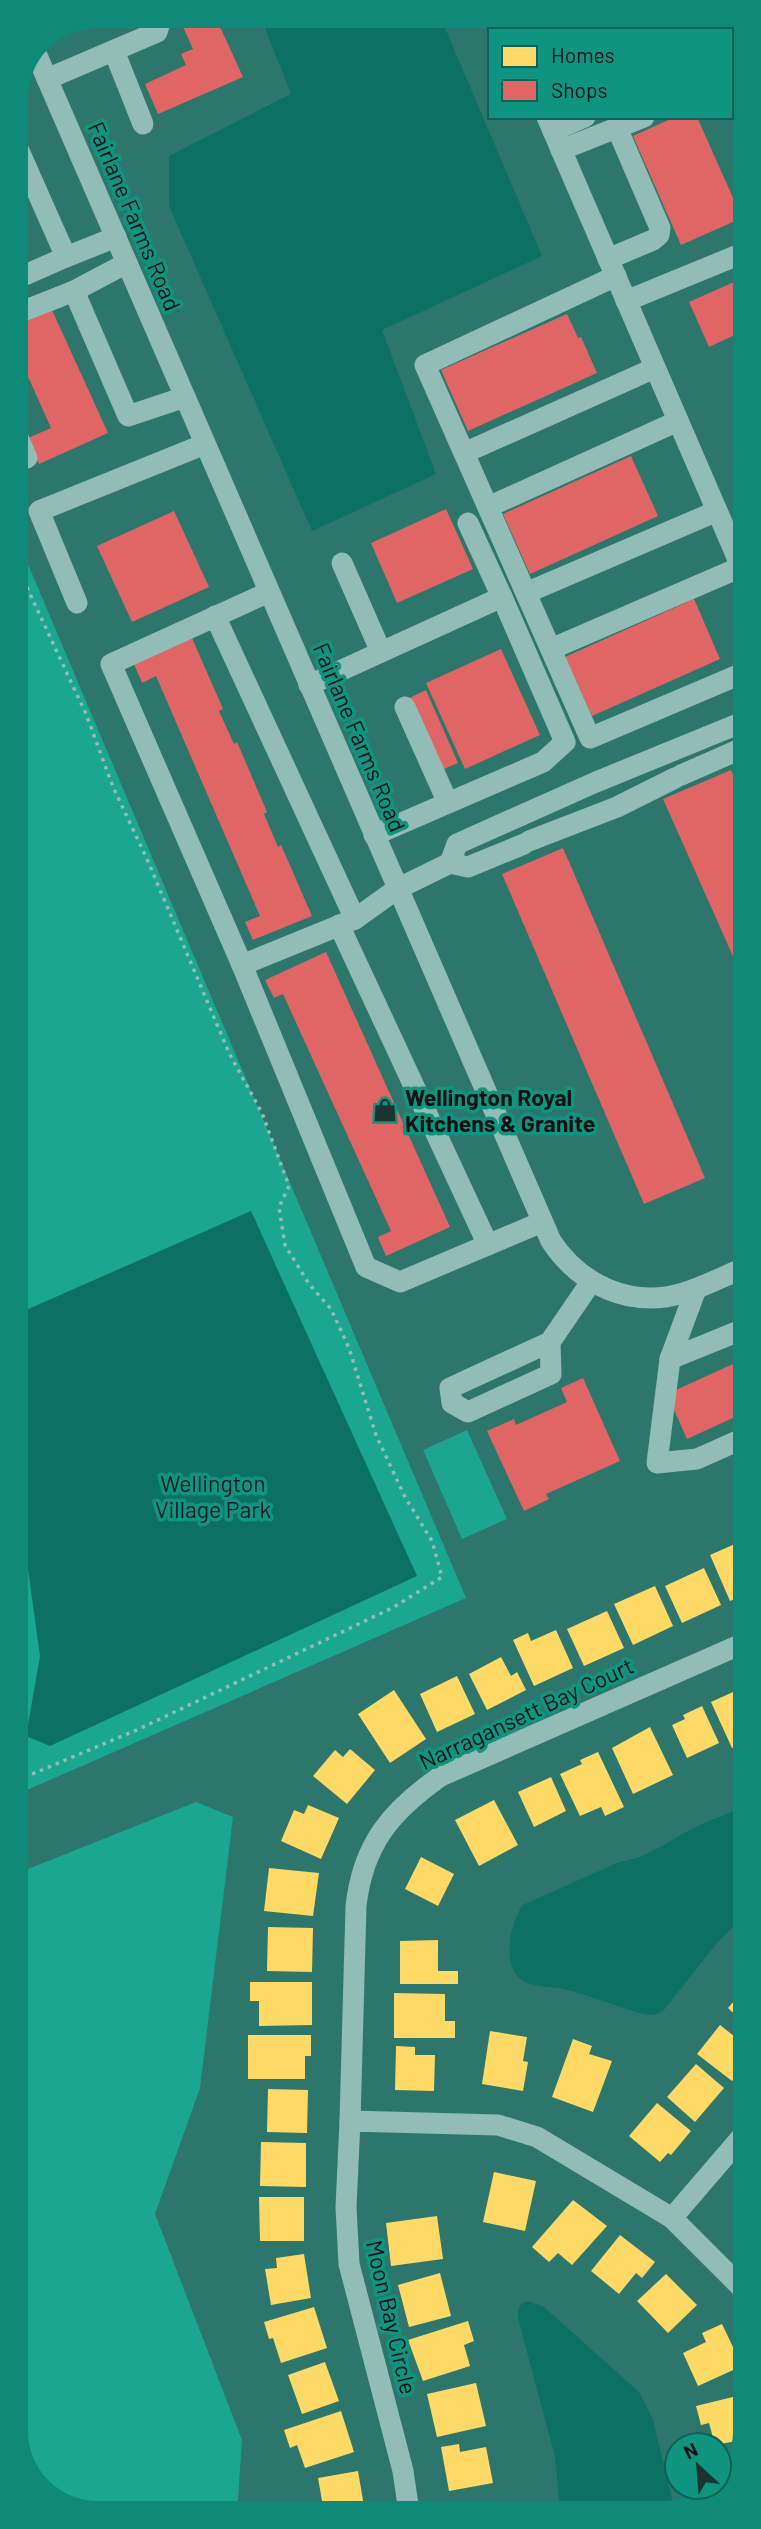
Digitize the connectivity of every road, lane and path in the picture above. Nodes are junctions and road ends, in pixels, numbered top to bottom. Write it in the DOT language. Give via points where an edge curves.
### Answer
graph roads {
  1 [pos="158,28"];
  2 [pos="114,51"];
  3 [pos="39,61"];
  4 [pos="47,79"];
  5 [pos="581,119"];
  6 [pos="639,119"];
  7 [pos="143,124"];
  8 [pos="617,128"];
  9 [pos="554,133"];
  10 [pos="28,171"];
  11 [pos="116,237"];
  12 [pos="66,257"];
  13 [pos="733,257"];
  14 [pos="127,263"];
  15 [pos="612,268"];
  16 [pos="28,274"];
  17 [pos="74,290"];
  18 [pos="626,301"];
  19 [pos="28,309"];
  20 [pos="655,368"];
  21 [pos="185,397"];
  22 [pos="678,421"];
  23 [pos="205,444"];
  24 [pos="464,453"];
  25 [pos="488,507"];
  26 [pos="717,511"];
  27 [pos="468,523"];
  28 [pos="733,548"];
  29 [pos="342,563"];
  30 [pos="733,573"];
  31 [pos="28,590"];
  32 [pos="269,592"];
  33 [pos="526,593"];
  34 [pos="502,597"];
  35 [pos="77,603"];
  36 [pos="215,616"];
  37 [pos="551,649"];
  38 [pos="381,652"];
  39 [pos="733,677"];
  40 [pos="309,685"];
  41 [pos="405,707"];
  42 [pos="733,726"];
  43 [pos="733,752"];
  44 [pos="448,803"];
  45 [pos="374,835"];
  46 [pos="450,863"];
  47 [pos="397,889"];
  48 [pos="347,922"];
  49 [pos="242,965"];
  50 [pos="542,1222"];
  51 [pos="488,1245"];
  52 [pos="733,1273"];
  53 [pos="591,1282"];
  54 [pos="696,1289"];
  55 [pos="733,1333"];
  56 [pos="550,1342"];
  57 [pos="670,1359"];
  58 [pos="733,1443"];
  59 [pos="733,1648"];
  60 [pos="28,1776"];
  61 [pos="350,2121"];
  62 [pos="733,2147"];
  63 [pos="673,2218"];
  64 [pos="733,2279"];
  65 [pos="407,2501"];
  1 -- 2 [label="street"];
  2 -- 4 [label="street"];
  2 -- 7 [label="street"];
  3 -- 4 [label="street, Fairlane Farms Road"];
  4 -- 11 [label="street, Fairlane Farms Road"];
  5 -- 9 [label="street"];
  6 -- 8 [label="street"];
  8 -- 9 [label="street"];
  8 -- 15 [label="street" via="660,228 659,235"];
  9 -- 15 [label="street"];
  10 -- 12 [label="street"];
  11 -- 12 [label="street"];
  11 -- 14 [label="street, Fairlane Farms Road"];
  12 -- 16 [label="street"];
  13 -- 18 [label="street"];
  14 -- 17 [label="street"];
  14 -- 21 [label="street, Fairlane Farms Road"];
  15 -- 18 [label="street"];
  15 -- 24 [label="street" via="425,365"];
  17 -- 19 [label="street"];
  17 -- 21 [label="street" via="128,416"];
  18 -- 20 [label="street"];
  20 -- 22 [label="street"];
  20 -- 24 [label="street"];
  21 -- 23 [label="street, Fairlane Farms Road"];
  22 -- 25 [label="street"];
  22 -- 26 [label="street"];
  23 -- 32 [label="street, Fairlane Farms Road"];
  23 -- 35 [label="street" via="39,512"];
  24 -- 25 [label="street"];
  25 -- 33 [label="street"];
  26 -- 28 [label="street"];
  26 -- 33 [label="street"];
  27 -- 34 [label="street"];
  29 -- 38 [label="street"];
  30 -- 37 [label="street"];
  31 -- 60 [label="path" via="86,713 113,787 229,1053 262,1113 289,1186 279,1207 285,1245 331,1309 349,1348 376,1435 432,1541 442,1577 394,1607"];
  32 -- 36 [label="street"];
  32 -- 40 [label="street, Fairlane Farms Road"];
  33 -- 37 [label="street"];
  34 -- 38 [label="street"];
  34 -- 44 [label="street" via="565,742 542,762"];
  36 -- 48 [label="street"];
  36 -- 49 [label="street" via="111,664"];
  37 -- 39 [label="street" via="590,738"];
  38 -- 40 [label="street"];
  40 -- 45 [label="street, Fairlane Farms Road"];
  41 -- 44 [label="street"];
  42 -- 46 [label="street" via="457,844"];
  43 -- 46 [label="street" via="617,807 468,867"];
  44 -- 45 [label="street"];
  45 -- 47 [label="street, Fairlane Farms Road"];
  46 -- 47 [label="street"];
  47 -- 48 [label="street"];
  47 -- 50 [label="street, Fairlane Farms Road"];
  48 -- 49 [label="street"];
  48 -- 51 [label="street"];
  49 -- 51 [label="street" via="366,1267 400,1282"];
  50 -- 51 [label="street"];
  50 -- 53 [label="street, Fairlane Farms Road" via="560,1255"];
  52 -- 54 [label="street, Fairlane Farms Road"];
  53 -- 54 [label="street, Fairlane Farms Road" via="643,1298 670,1297"];
  53 -- 56 [label="street"];
  54 -- 57 [label="street"];
  55 -- 57 [label="street"];
  56 -- 56 [label="street" via="450,1388 452,1403 468,1412 551,1374"];
  57 -- 58 [label="street" via="657,1463 696,1459"];
  59 -- 61 [label="street, Narragansett Bay Court" via="441,1776 394,1815 378,1835 359,1881"];
  61 -- 63 [label="street" via="498,2125 537,2137"];
  61 -- 65 [label="street, Moon Bay Circle" via="345,2217 349,2264"];
  62 -- 63 [label="street"];
  63 -- 64 [label="street"];
}
